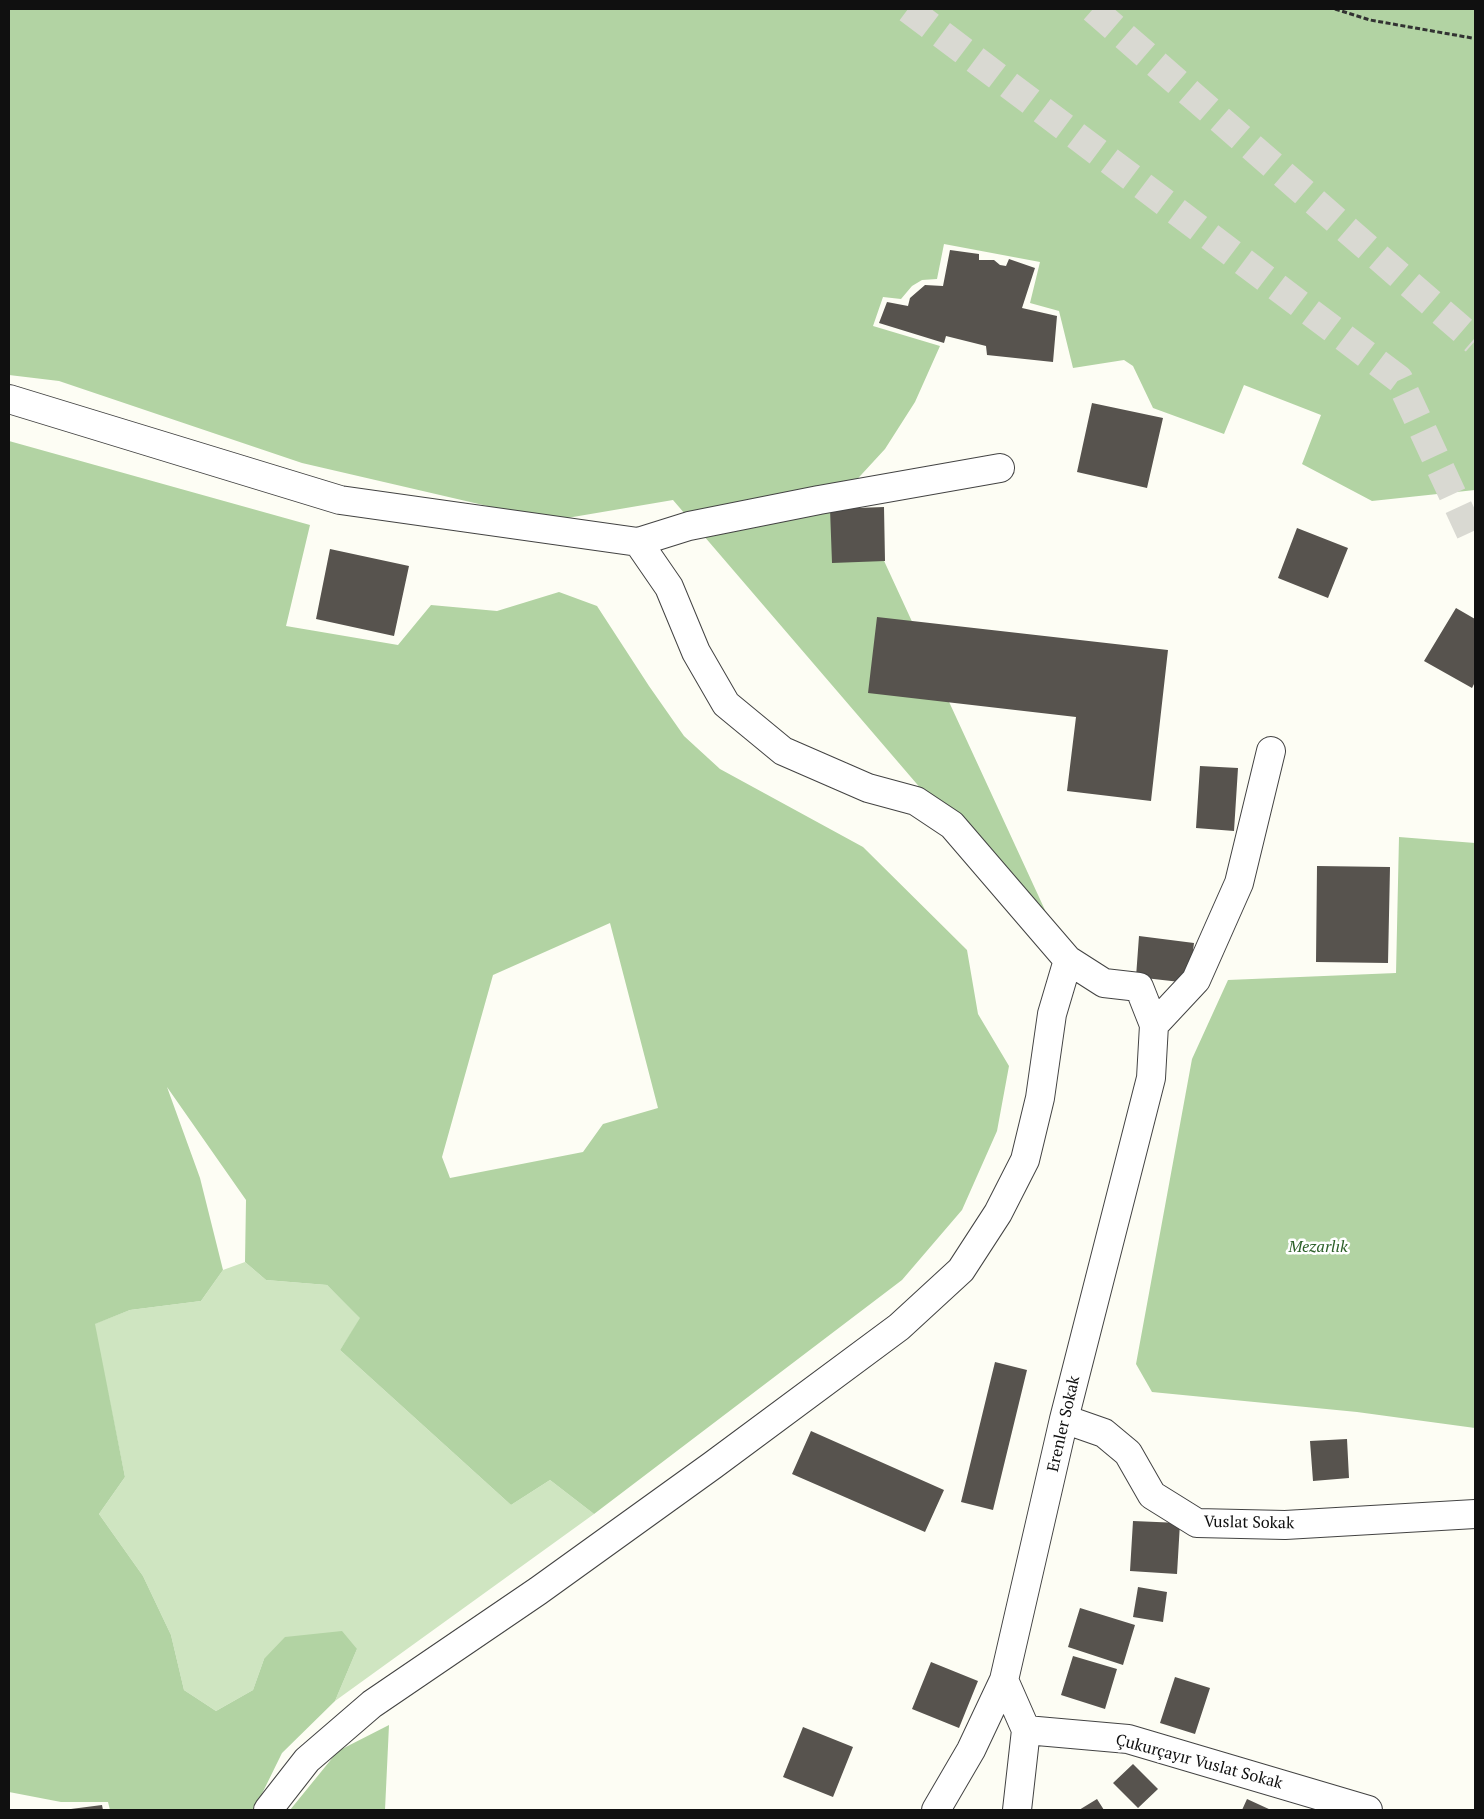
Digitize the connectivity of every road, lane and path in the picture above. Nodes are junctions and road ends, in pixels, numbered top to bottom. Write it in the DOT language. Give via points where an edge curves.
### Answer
graph roads {
  1 [pos="1334,9"];
  2 [pos="1472,38"];
  3 [pos="9,399"];
  4 [pos="1000,468"];
  5 [pos="638,542"];
  6 [pos="1271,751"];
  7 [pos="1068,960"];
  8 [pos="1154,1026"];
  9 [pos="1064,1419"];
  10 [pos="1475,1514"];
  11 [pos="1004,1680"];
  12 [pos="1026,1730"];
  13 [pos="268,1810"];
  14 [pos="936,1810"];
  15 [pos="1017,1810"];
  16 [pos="1368,1810"];
  1 -- 2 [label="path" via="1370,20"];
  3 -- 5 [label="street" via="340,500"];
  4 -- 5 [label="street" via="689,526"];
  5 -- 7 [label="street" via="669,586 696,652 726,704 783,751 868,788 916,801 952,825"];
  6 -- 8 [label="street" via="1239,883 1196,980"];
  7 -- 8 [label="street" via="1104,983 1139,987"];
  7 -- 13 [label="street" via="1052,1014 1040,1098 1025,1160 998,1213 961,1270 899,1327 713,1465 538,1591 372,1704 307,1760"];
  8 -- 9 [label="street, Erenler Sokak" via="1151,1078"];
  9 -- 10 [label="street, Vuslat Sokak" via="1104,1433 1128,1453 1152,1495 1197,1522 1285,1525"];
  9 -- 11 [label="street, Erenler Sokak"];
  11 -- 12 [label="street"];
  11 -- 14 [label="street, Erenler Sokak" via="972,1750"];
  12 -- 15 [label="street"];
  12 -- 16 [label="street, Çukurçayır Vuslat Sokak" via="1128,1739"];
}
